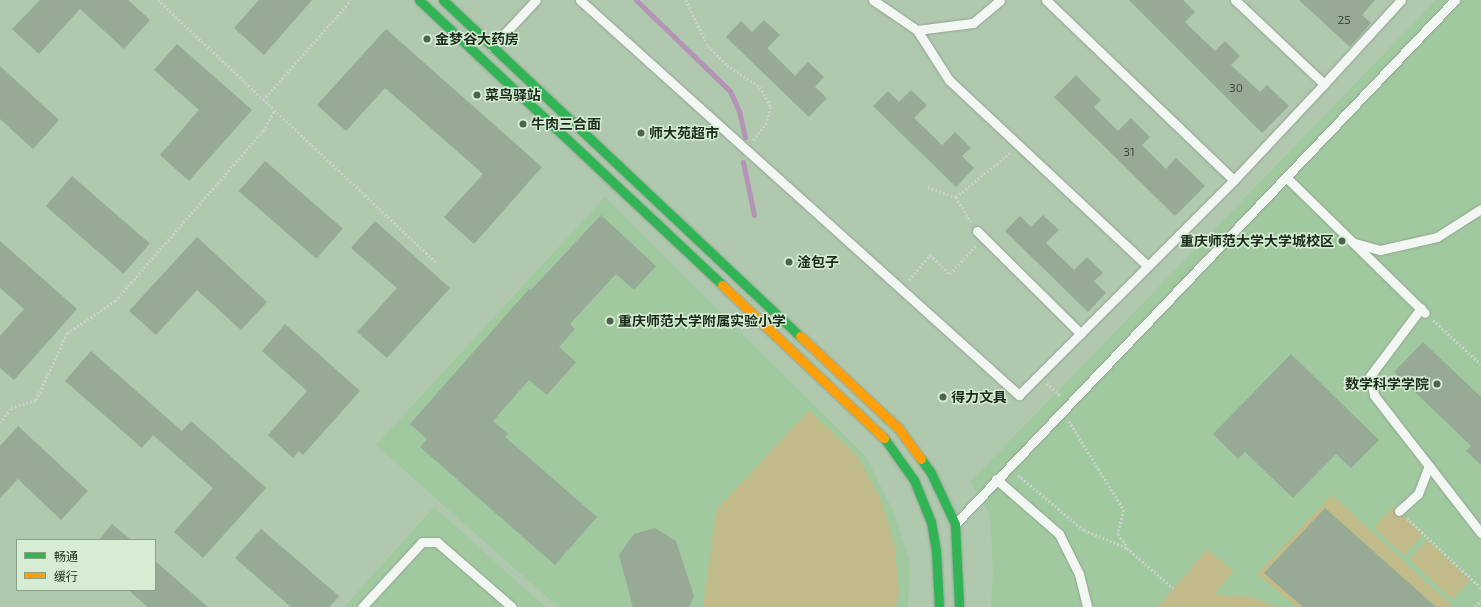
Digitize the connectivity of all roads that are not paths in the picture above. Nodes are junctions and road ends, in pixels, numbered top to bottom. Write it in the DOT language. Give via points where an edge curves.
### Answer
graph roads {
  1 [pos="419,0"];
  2 [pos="443,0"];
  3 [pos="536,0"];
  4 [pos="580,0"];
  5 [pos="874,0"];
  6 [pos="1000,0"];
  7 [pos="1046,0"];
  8 [pos="1235,0"];
  9 [pos="1401,0"];
  10 [pos="1455,0"];
  11 [pos="917,30"];
  12 [pos="493,45"];
  13 [pos="482,58"];
  14 [pos="1324,84"];
  15 [pos="1286,177"];
  16 [pos="1234,180"];
  17 [pos="1481,210"];
  18 [pos="980,234"];
  19 [pos="1354,242"];
  20 [pos="1148,266"];
  21 [pos="1081,334"];
  22 [pos="1429,466"];
  23 [pos="996,479"];
  24 [pos="1399,511"];
  25 [pos="955,524"];
  26 [pos="1481,533"];
  27 [pos="362,607"];
  28 [pos="512,607"];
  29 [pos="939,607"];
  30 [pos="959,607"];
  31 [pos="1087,607"];
  1 -- 13 [label="street"];
  2 -- 12 [label="street"];
  3 -- 12 [label="lane"];
  4 -- 21 [label="lane" via="1019,395"];
  5 -- 11 [label="lane"];
  6 -- 11 [label="lane" via="973,23"];
  7 -- 16 [label="lane"];
  8 -- 14 [label="lane"];
  9 -- 14 [label="lane"];
  10 -- 15 [label="lane"];
  11 -- 20 [label="lane" via="949,80"];
  12 -- 13 [label="lane"];
  12 -- 25 [label="street" via="899,429 931,473"];
  13 -- 29 [label="street" via="886,440 914,480 931,522 936,551"];
  14 -- 16 [label="lane"];
  15 -- 19 [label="lane"];
  15 -- 23 [label="lane"];
  16 -- 20 [label="lane"];
  17 -- 19 [label="lane" via="1437,237 1380,250"];
  18 -- 21 [label="lane"];
  19 -- 22 [label="lane" via="1423,310 1370,376 1374,395"];
  20 -- 21 [label="lane"];
  22 -- 24 [label="lane" via="1418,494"];
  22 -- 26 [label="lane"];
  23 -- 25 [label="lane"];
  23 -- 31 [label="lane" via="1059,534 1079,574"];
  25 -- 30 [label="street"];
  27 -- 28 [label="lane" via="422,542 437,542"];
}
